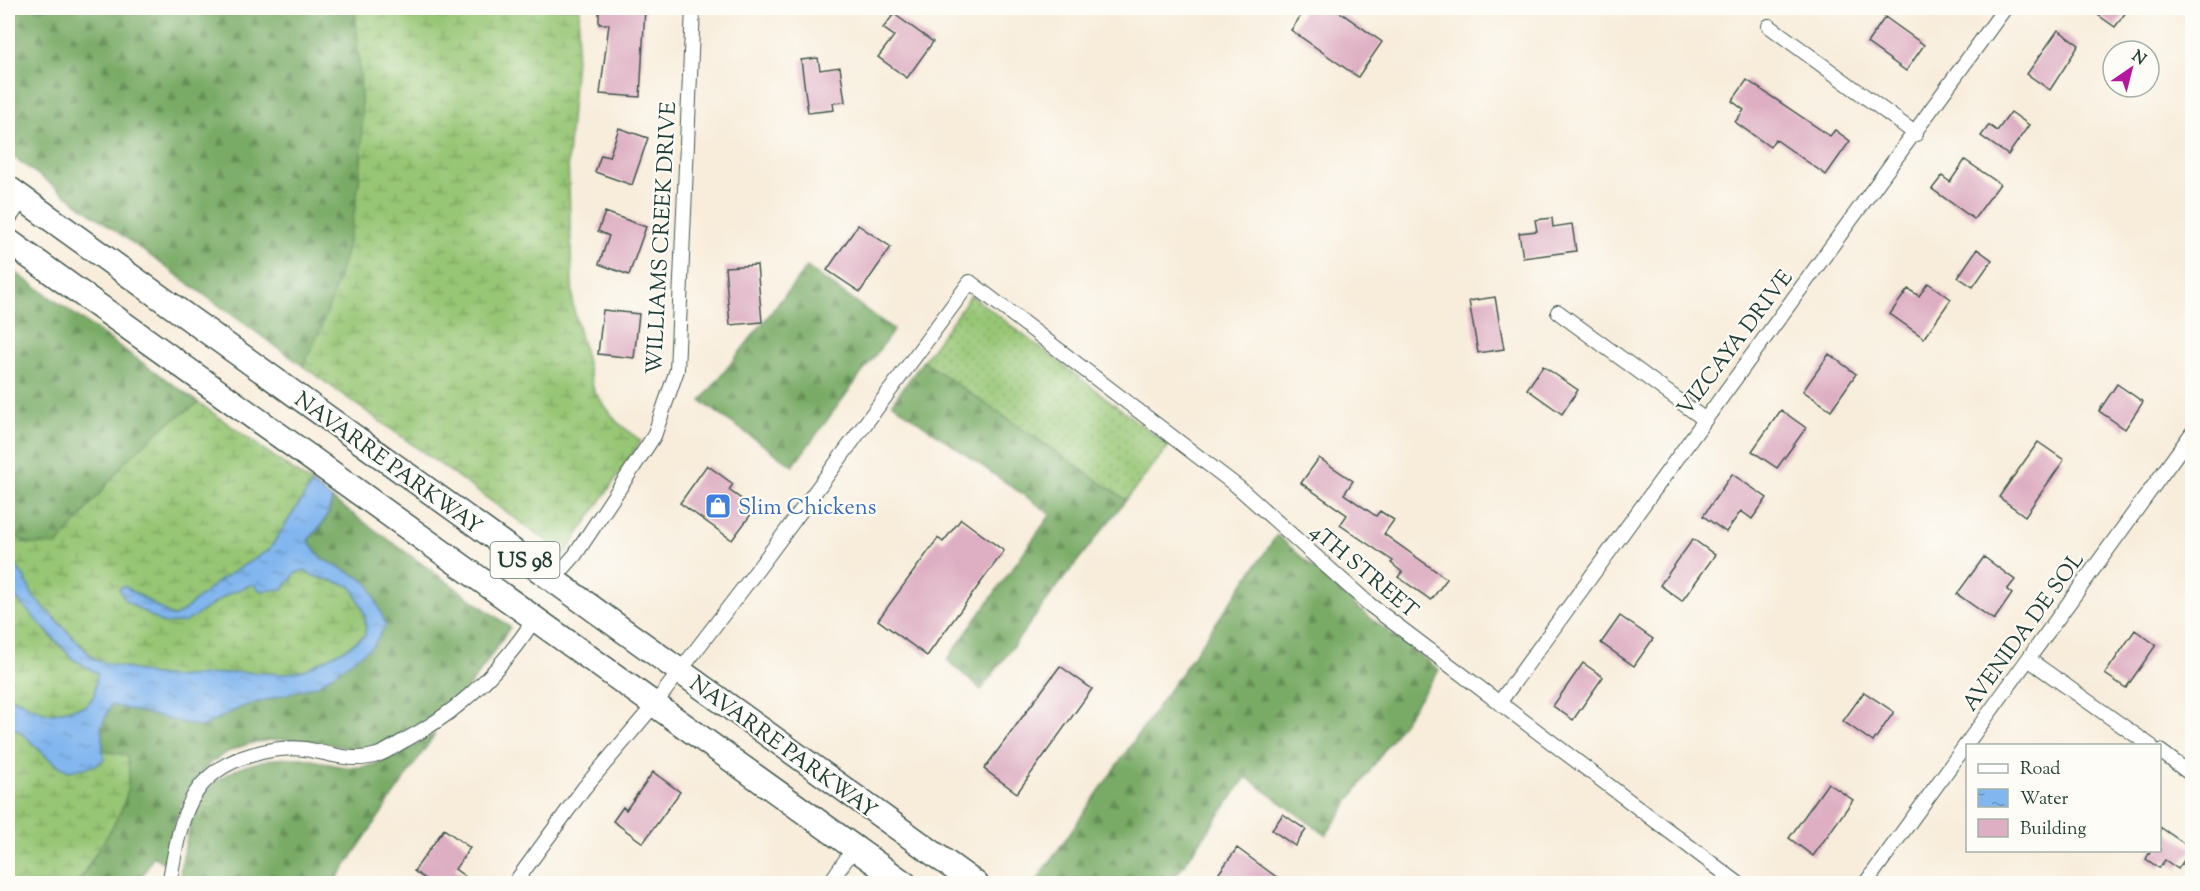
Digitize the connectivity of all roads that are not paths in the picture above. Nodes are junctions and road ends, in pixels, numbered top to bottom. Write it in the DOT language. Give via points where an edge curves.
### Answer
graph roads {
  1 [pos="693,8"];
  2 [pos="2006,8"];
  3 [pos="1769,26"];
  4 [pos="1916,134"];
  5 [pos="15,193"];
  6 [pos="8,220"];
  7 [pos="8,241"];
  8 [pos="1558,312"];
  9 [pos="1704,418"];
  10 [pos="2193,433"];
  11 [pos="553,580"];
  12 [pos="534,620"];
  13 [pos="2028,659"];
  14 [pos="680,671"];
  15 [pos="1499,703"];
  16 [pos="654,705"];
  17 [pos="1966,744"];
  18 [pos="1966,744"];
  19 [pos="2148,744"];
  20 [pos="2161,752"];
  21 [pos="2193,776"];
  22 [pos="855,848"];
  23 [pos="169,884"];
  24 [pos="514,884"];
  25 [pos="829,884"];
  26 [pos="905,884"];
  27 [pos="976,884"];
  28 [pos="1738,884"];
  29 [pos="1864,884"];
  1 -- 11 [label="street, WILLIAMS CREEK DRIVE" via="677,370 654,436 575,555"];
  2 -- 4 [label="street, VIZCAYA DRIVE"];
  3 -- 4 [label="street"];
  4 -- 9 [label="street, VIZCAYA DRIVE"];
  5 -- 6 [label="street"];
  5 -- 11 [label="highway, NAVARRE PARKWAY / US 98"];
  7 -- 12 [label="highway, NAVARRE PARKWAY / US 98"];
  8 -- 9 [label="street"];
  9 -- 15 [label="street, VIZCAYA DRIVE"];
  10 -- 13 [label="street, AVENIDA DE SOL"];
  11 -- 14 [label="highway, NAVARRE PARKWAY / US 98"];
  12 -- 16 [label="highway, NAVARRE PARKWAY / US 98"];
  12 -- 23 [label="street" via="475,692 432,726 377,755 339,757 281,749 236,759 215,769 201,783 188,806"];
  13 -- 18 [label="street, AVENIDA DE SOL"];
  13 -- 19 [label="street"];
  14 -- 15 [label="street, 4TH STREET" via="970,282 1238,486 1370,605"];
  14 -- 16 [label="street"];
  14 -- 27 [label="highway, NAVARRE PARKWAY / US 98"];
  15 -- 28 [label="street, 4TH STREET"];
  16 -- 22 [label="highway, NAVARRE PARKWAY / US 98"];
  16 -- 24 [label="street" via="584,788"];
  17 -- 29 [label="street, AVENIDA DE SOL"];
  20 -- 21 [label="street"];
  22 -- 25 [label="street"];
  22 -- 26 [label="highway, NAVARRE PARKWAY / US 98"];
}
